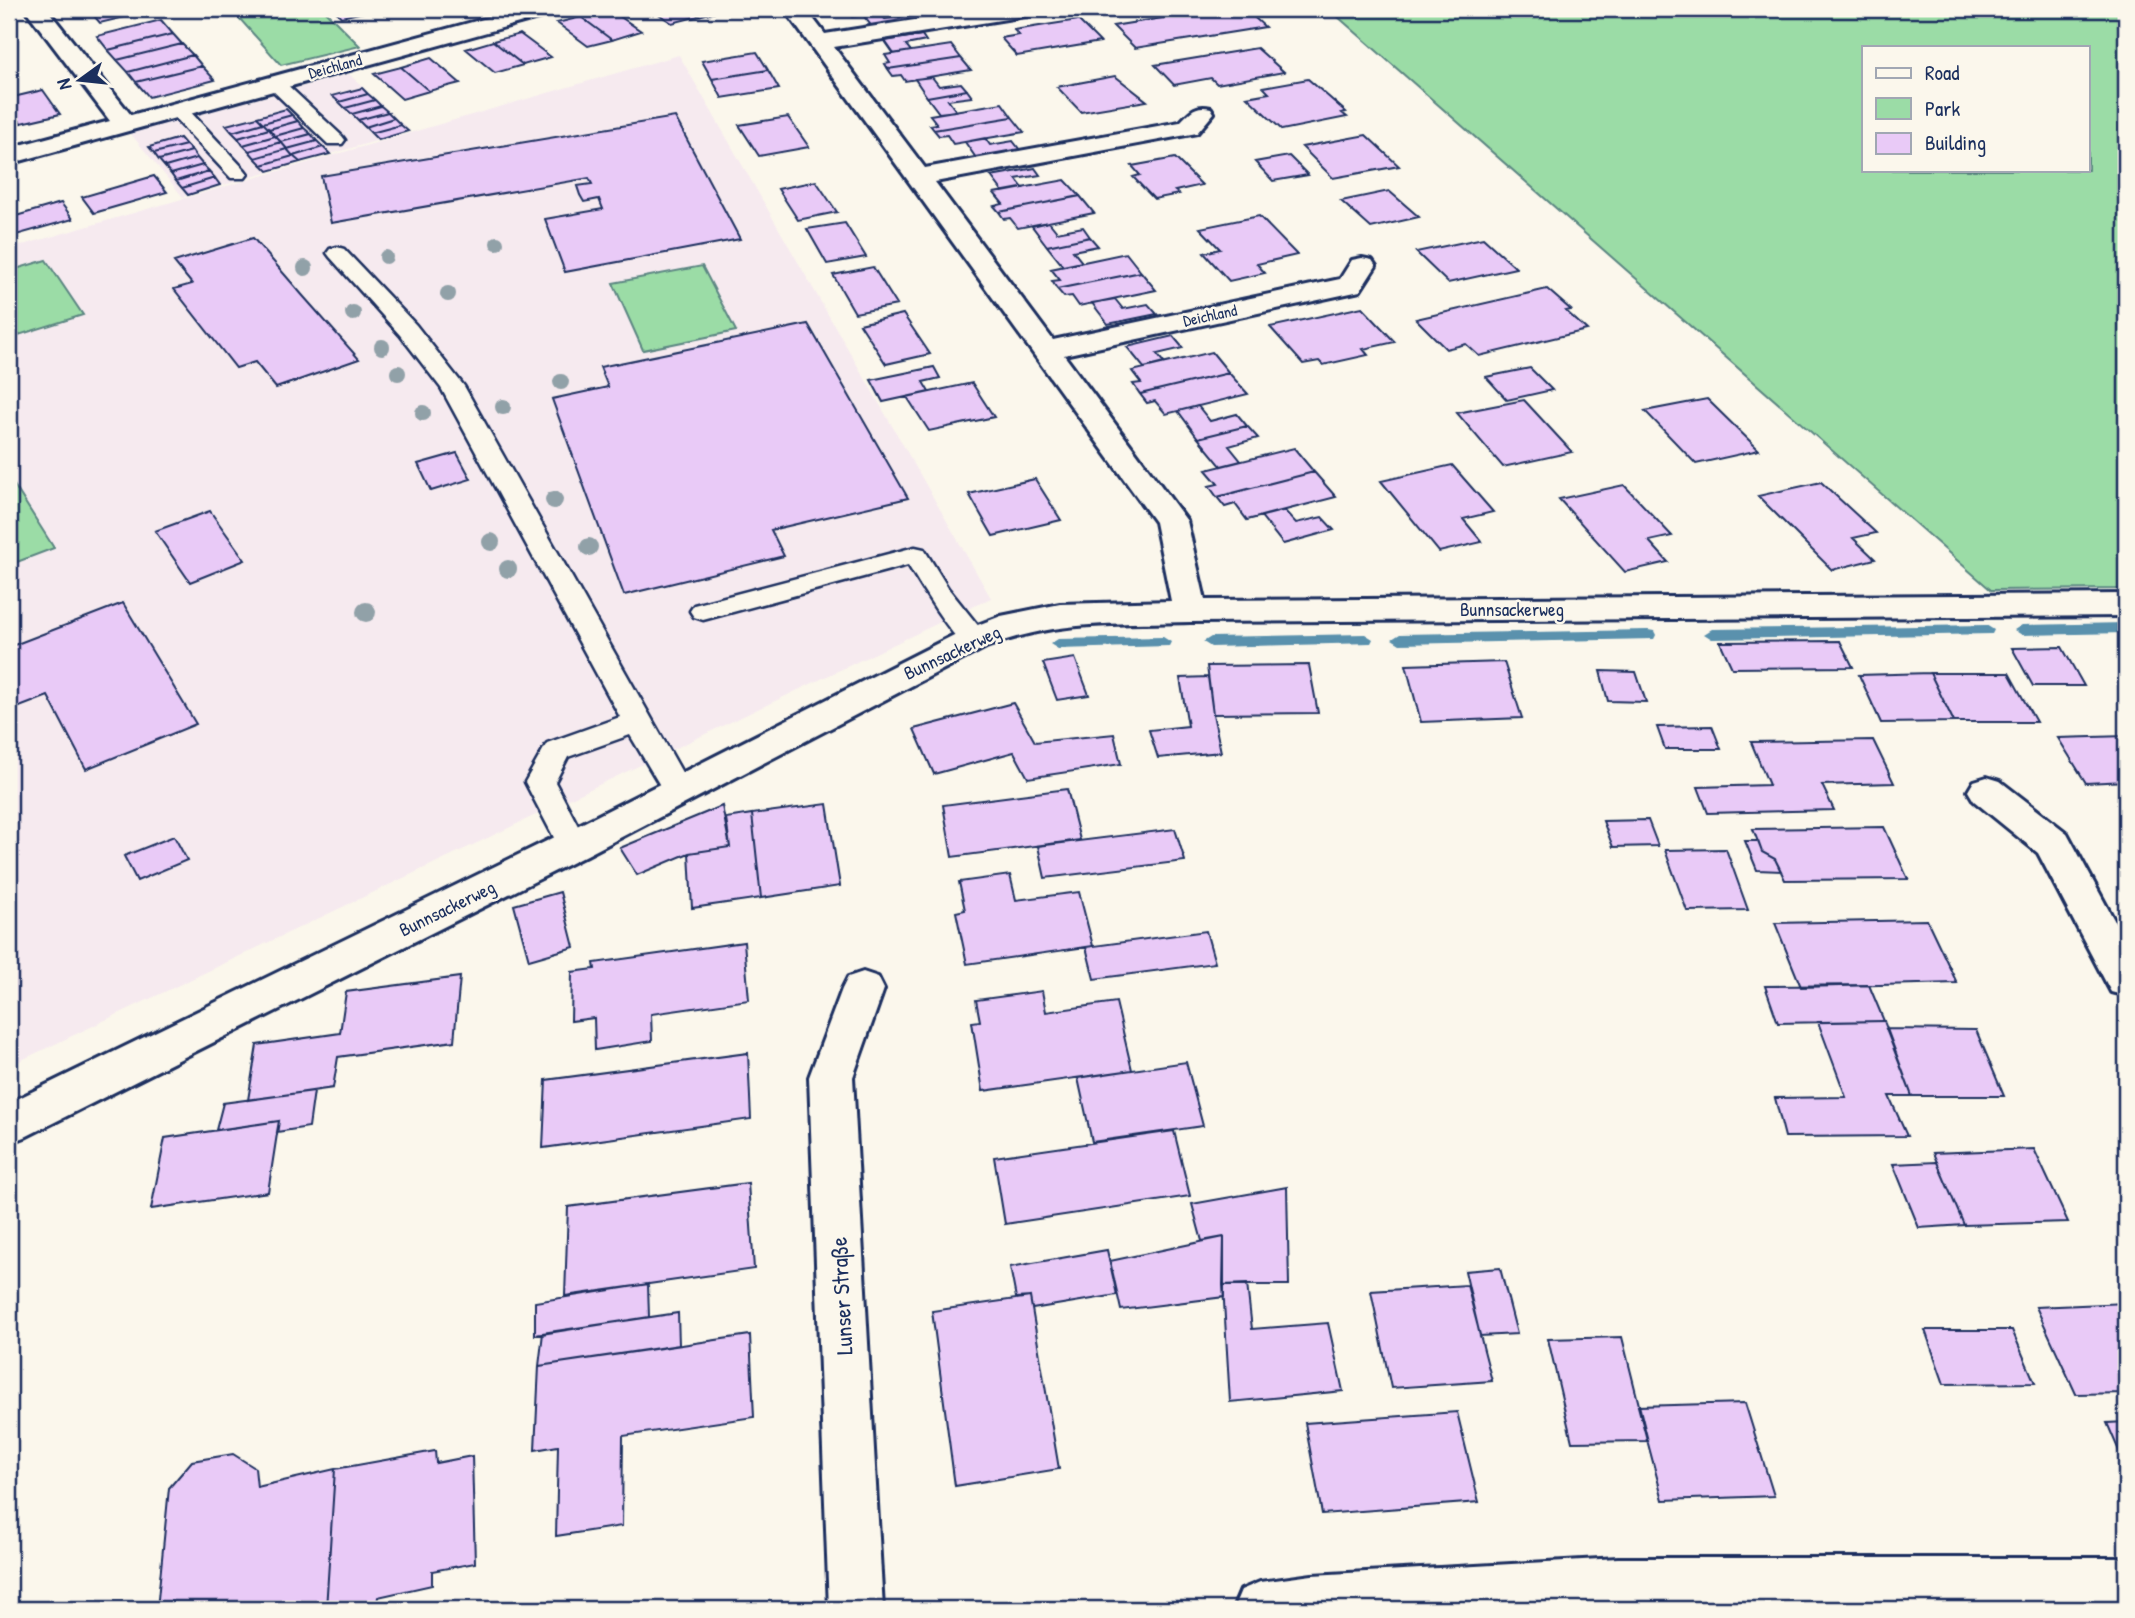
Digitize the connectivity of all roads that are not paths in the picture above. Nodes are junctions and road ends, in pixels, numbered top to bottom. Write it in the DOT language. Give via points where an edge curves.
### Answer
graph roads {
  1 [pos="36,9"];
  2 [pos="544,9"];
  3 [pos="795,9"];
  4 [pos="1025,9"];
  5 [pos="820,42"];
  6 [pos="275,83"];
  7 [pos="177,109"];
  8 [pos="1202,113"];
  9 [pos="125,124"];
  10 [pos="335,140"];
  11 [pos="9,156"];
  12 [pos="238,174"];
  13 [pos="920,177"];
  14 [pos="337,253"];
  15 [pos="1362,265"];
  16 [pos="1048,350"];
  17 [pos="2126,605"];
  18 [pos="703,611"];
  19 [pos="1190,611"];
  20 [pos="974,639"];
  21 [pos="637,722"];
  22 [pos="1987,791"];
  23 [pos="678,792"];
  24 [pos="573,845"];
  25 [pos="2126,980"];
  26 [pos="863,989"];
  27 [pos="9,1124"];
  28 [pos="2126,1585"];
  29 [pos="856,1609"];
  30 [pos="1260,1609"];
  1 -- 9 [label="street"];
  2 -- 6 [label="street, Deichland"];
  3 -- 5 [label="street"];
  4 -- 5 [label="street"];
  5 -- 13 [label="street"];
  6 -- 7 [label="street, Deichland"];
  6 -- 10 [label="lane"];
  7 -- 9 [label="street, Deichland"];
  7 -- 12 [label="lane"];
  8 -- 13 [label="street" via="1188,128"];
  9 -- 11 [label="street, Deichland"];
  13 -- 16 [label="street"];
  14 -- 21 [label="lane" via="452,386"];
  15 -- 16 [label="street, Deichland" via="1350,285"];
  16 -- 19 [label="street" via="1171,521"];
  17 -- 19 [label="street, Bunnsackerweg"];
  18 -- 20 [label="lane" via="915,555"];
  19 -- 20 [label="street, Bunnsackerweg" via="1060,615 1013,624"];
  20 -- 23 [label="street, Bunnsackerweg"];
  21 -- 23 [label="lane"];
  21 -- 24 [label="lane" via="557,750 540,782"];
  22 -- 25 [label="street" via="2053,843"];
  23 -- 24 [label="street, Bunnsackerweg"];
  24 -- 27 [label="street, Bunnsackerweg"];
  26 -- 29 [label="street, Lunser Straße" via="831,1077"];
  28 -- 30 [label="street" via="1618,1585 1312,1602"];
}
